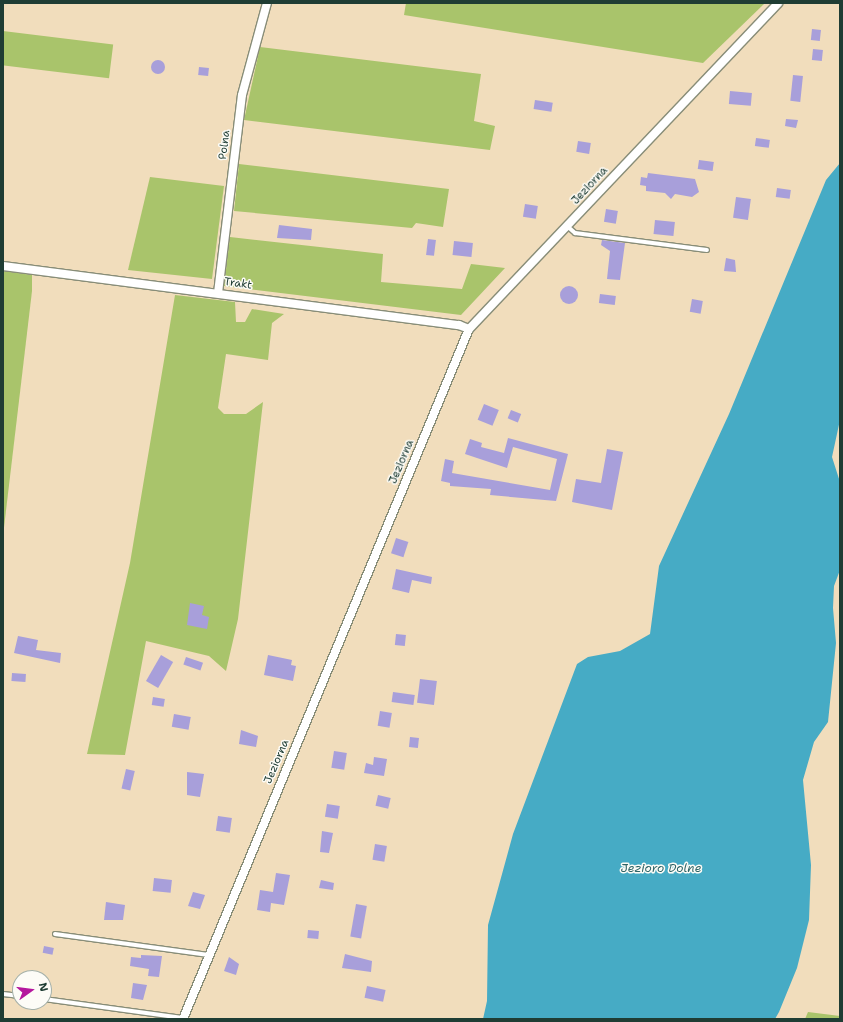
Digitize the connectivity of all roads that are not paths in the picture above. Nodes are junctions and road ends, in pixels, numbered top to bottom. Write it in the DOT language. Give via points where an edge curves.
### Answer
graph roads {
  1 [pos="267,3"];
  2 [pos="778,3"];
  3 [pos="567,226"];
  4 [pos="707,250"];
  5 [pos="3,266"];
  6 [pos="218,293"];
  7 [pos="469,329"];
  8 [pos="55,934"];
  9 [pos="209,955"];
  10 [pos="52,1000"];
  11 [pos="183,1019"];
  1 -- 6 [label="street, Polna" via="242,95"];
  2 -- 3 [label="street, Jeziorna"];
  3 -- 4 [label="lane" via="575,233"];
  3 -- 7 [label="street, Jeziorna"];
  5 -- 6 [label="street, Trakt"];
  6 -- 7 [label="street, Trakt" via="459,325"];
  7 -- 9 [label="street, Jeziorna"];
  8 -- 9 [label="lane"];
  9 -- 11 [label="street, Jeziorna"];
  10 -- 11 [label="lane"];
}
